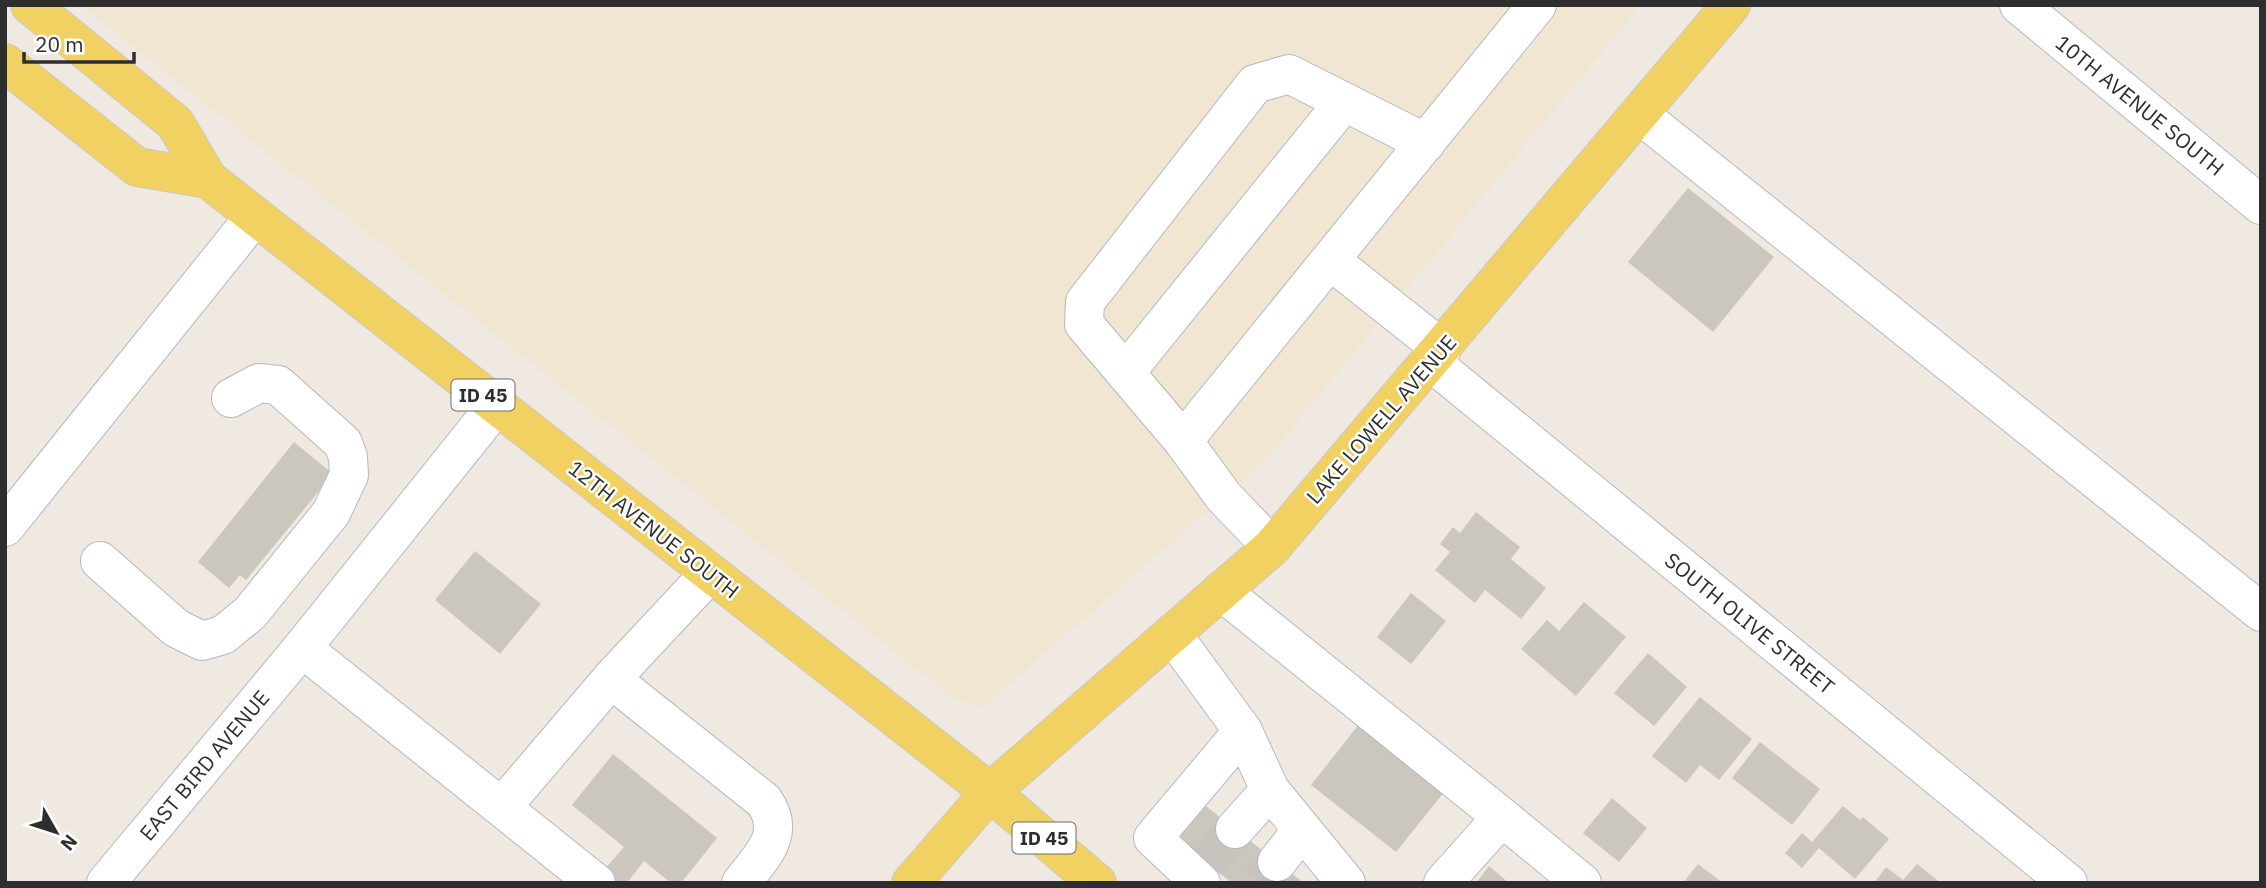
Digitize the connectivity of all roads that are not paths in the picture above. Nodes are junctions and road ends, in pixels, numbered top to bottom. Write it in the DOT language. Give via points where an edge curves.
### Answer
graph roads {
  1 [pos="30,5"];
  2 [pos="1537,5"];
  3 [pos="1731,5"];
  4 [pos="2018,5"];
  5 [pos="5,63"];
  6 [pos="1344,102"];
  7 [pos="1639,114"];
  8 [pos="1426,144"];
  9 [pos="208,179"];
  10 [pos="2261,205"];
  11 [pos="255,216"];
  12 [pos="1330,260"];
  13 [pos="1437,356"];
  14 [pos="1125,373"];
  15 [pos="231,398"];
  16 [pos="496,406"];
  17 [pos="1183,441"];
  18 [pos="5,527"];
  19 [pos="1272,547"];
  20 [pos="100,561"];
  21 [pos="710,573"];
  22 [pos="1221,591"];
  23 [pos="2261,612"];
  24 [pos="1172,634"];
  25 [pos="302,648"];
  26 [pos="611,679"];
  27 [pos="1243,731"];
  28 [pos="1269,790"];
  29 [pos="990,792"];
  30 [pos="502,807"];
  31 [pos="1502,817"];
  32 [pos="1235,829"];
  33 [pos="1301,831"];
  34 [pos="1277,862"];
  35 [pos="1201,874"];
  36 [pos="1344,882"];
  37 [pos="106,883"];
  38 [pos="596,883"];
  39 [pos="741,883"];
  40 [pos="911,883"];
  41 [pos="1097,883"];
  42 [pos="1443,883"];
  43 [pos="1582,883"];
  44 [pos="2068,883"];
  1 -- 9 [label="main road, 12TH AVENUE SOUTH / ID 45" via="175,123"];
  2 -- 8 [label="street"];
  3 -- 7 [label="main road, LAKE LOWELL AVENUE"];
  4 -- 10 [label="street, 10TH AVENUE SOUTH"];
  5 -- 9 [label="main road, 12TH AVENUE SOUTH / ID 45" via="137,167"];
  6 -- 8 [label="street"];
  6 -- 14 [label="street"];
  6 -- 14 [label="street" via="1289,74 1255,85 1084,302 1084,324"];
  7 -- 13 [label="main road, LAKE LOWELL AVENUE"];
  7 -- 23 [label="street"];
  8 -- 12 [label="street"];
  9 -- 11 [label="main road, 12TH AVENUE SOUTH / ID 45"];
  11 -- 16 [label="main road, 12TH AVENUE SOUTH / ID 45"];
  11 -- 18 [label="street"];
  12 -- 13 [label="street, SOUTH OLIVE STREET"];
  12 -- 17 [label="street"];
  13 -- 19 [label="main road, LAKE LOWELL AVENUE"];
  13 -- 44 [label="street, SOUTH OLIVE STREET"];
  14 -- 17 [label="street"];
  15 -- 20 [label="street" via="259,383 278,385 343,443 349,475 339,501 323,523 250,613 223,635 202,641 176,628"];
  16 -- 21 [label="main road, 12TH AVENUE SOUTH / ID 45"];
  16 -- 25 [label="street, EAST BIRD AVENUE"];
  17 -- 19 [label="street" via="1224,497"];
  19 -- 22 [label="main road, LAKE LOWELL AVENUE"];
  21 -- 26 [label="street"];
  21 -- 29 [label="main road, 12TH AVENUE SOUTH / ID 45"];
  22 -- 24 [label="main road, LAKE LOWELL AVENUE"];
  22 -- 31 [label="street"];
  24 -- 27 [label="street"];
  24 -- 29 [label="main road, LAKE LOWELL AVENUE"];
  25 -- 30 [label="street"];
  25 -- 37 [label="street, EAST BIRD AVENUE"];
  26 -- 30 [label="street"];
  26 -- 39 [label="street" via="764,800 773,814 771,842"];
  27 -- 28 [label="street"];
  27 -- 35 [label="street" via="1153,838"];
  28 -- 32 [label="street"];
  28 -- 33 [label="street"];
  29 -- 40 [label="main road, LAKE LOWELL AVENUE"];
  29 -- 41 [label="main road, 12TH AVENUE SOUTH / ID 45"];
  30 -- 38 [label="street"];
  31 -- 42 [label="street"];
  31 -- 43 [label="street"];
  33 -- 34 [label="street"];
  33 -- 36 [label="street"];
}
